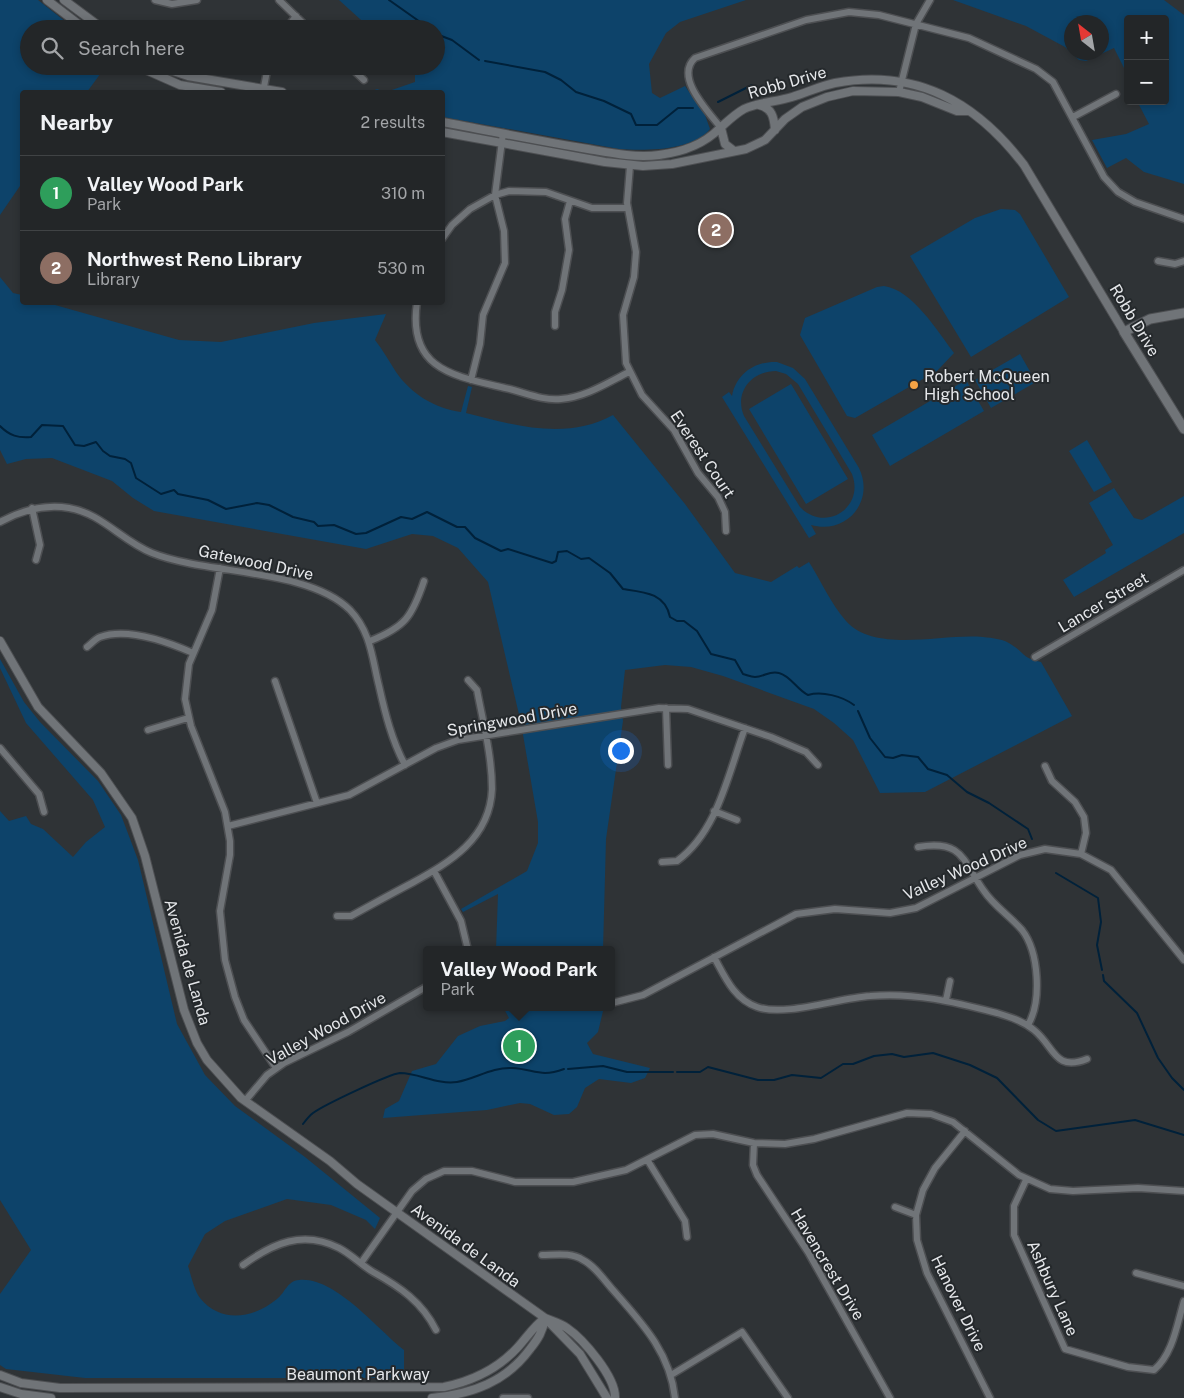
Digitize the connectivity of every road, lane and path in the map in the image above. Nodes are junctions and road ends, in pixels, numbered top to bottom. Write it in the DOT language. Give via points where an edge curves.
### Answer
graph roads {
  1 [pos="47,0"];
  2 [pos="64,0"];
  3 [pos="155,0"];
  4 [pos="197,0"];
  5 [pos="278,0"];
  6 [pos="930,0"];
  7 [pos="296,16"];
  8 [pos="73,20"];
  9 [pos="91,20"];
  10 [pos="293,20"];
  11 [pos="300,20"];
  12 [pos="916,24"];
  13 [pos="157,75"];
  14 [pos="185,75"];
  15 [pos="266,75"];
  16 [pos="359,75"];
  17 [pos="364,80"];
  18 [pos="902,82"];
  19 [pos="211,90"];
  20 [pos="258,90"];
  21 [pos="263,90"];
  22 [pos="899,92"];
  23 [pos="1116,94"];
  24 [pos="758,104"];
  25 [pos="968,111"];
  26 [pos="1073,117"];
  27 [pos="445,123"];
  28 [pos="721,128"];
  29 [pos="775,130"];
  30 [pos="445,132"];
  31 [pos="503,133"];
  32 [pos="502,142"];
  33 [pos="734,151"];
  34 [pos="630,166"];
  35 [pos="495,195"];
  36 [pos="570,201"];
  37 [pos="628,208"];
  38 [pos="1184,219"];
  39 [pos="445,235"];
  40 [pos="1158,261"];
  41 [pos="1184,261"];
  42 [pos="417,305"];
  43 [pos="1184,313"];
  44 [pos="555,326"];
  45 [pos="1124,332"];
  46 [pos="629,372"];
  47 [pos="471,380"];
  48 [pos="1184,429"];
  49 [pos="32,508"];
  50 [pos="0,522"];
  51 [pos="726,531"];
  52 [pos="36,560"];
  53 [pos="220,568"];
  54 [pos="1184,570"];
  55 [pos="424,581"];
  56 [pos="0,641"];
  57 [pos="370,641"];
  58 [pos="87,647"];
  59 [pos="193,654"];
  60 [pos="1035,658"];
  61 [pos="468,680"];
  62 [pos="275,681"];
  63 [pos="666,708"];
  64 [pos="188,718"];
  65 [pos="744,728"];
  66 [pos="148,730"];
  67 [pos="485,736"];
  68 [pos="0,748"];
  69 [pos="406,765"];
  70 [pos="668,765"];
  71 [pos="818,766"];
  72 [pos="1045,766"];
  73 [pos="317,802"];
  74 [pos="714,811"];
  75 [pos="44,812"];
  76 [pos="737,820"];
  77 [pos="228,826"];
  78 [pos="918,847"];
  79 [pos="1082,854"];
  80 [pos="662,862"];
  81 [pos="434,871"];
  82 [pos="976,878"];
  83 [pos="337,916"];
  84 [pos="467,946"];
  85 [pos="714,957"];
  86 [pos="1184,960"];
  87 [pos="950,980"];
  88 [pos="423,989"];
  89 [pos="946,1000"];
  90 [pos="615,1002"];
  91 [pos="1028,1025"];
  92 [pos="1087,1059"];
  93 [pos="276,1068"];
  94 [pos="245,1101"];
  95 [pos="965,1131"];
  96 [pos="754,1143"];
  97 [pos="648,1161"];
  98 [pos="1026,1180"];
  99 [pos="1184,1191"];
  100 [pos="895,1207"];
  101 [pos="397,1212"];
  102 [pos="916,1215"];
  103 [pos="687,1237"];
  104 [pos="542,1255"];
  105 [pos="361,1263"];
  106 [pos="243,1265"];
  107 [pos="1136,1273"];
  108 [pos="1184,1286"];
  109 [pos="1184,1301"];
  110 [pos="545,1318"];
  111 [pos="436,1330"];
  112 [pos="0,1375"];
  113 [pos="671,1375"];
  114 [pos="0,1386"];
  115 [pos="51,1398"];
  116 [pos="432,1398"];
  117 [pos="503,1398"];
  118 [pos="528,1398"];
  119 [pos="607,1398"];
  120 [pos="615,1398"];
  121 [pos="675,1398"];
  122 [pos="788,1398"];
  123 [pos="890,1398"];
  124 [pos="990,1398"];
  1 -- 8 [label="street"];
  2 -- 9 [label="street"];
  3 -- 4 [label="street" via="172,4"];
  5 -- 7 [label="street"];
  6 -- 12 [label="street"];
  7 -- 10 [label="street"];
  7 -- 11 [label="street"];
  12 -- 18 [label="street"];
  12 -- 26 [label="street" via="969,38 1036,69 1052,82"];
  12 -- 28 [label="street" via="864,13 834,14 700,55 690,64 689,79"];
  13 -- 19 [label="street" via="174,83"];
  14 -- 20 [label="street"];
  15 -- 21 [label="street"];
  16 -- 17 [label="street"];
  18 -- 22 [label="street"];
  18 -- 24 [label="street, Robb Drive" via="863,80 836,83"];
  18 -- 25 [label="street, Robb Drive" via="951,97"];
  22 -- 25 [label="street, Robb Drive" via="957,111"];
  22 -- 29 [label="street, Robb Drive" via="865,90 827,97 797,110"];
  23 -- 26 [label="street"];
  24 -- 28 [label="street, Robb Drive" via="738,113"];
  24 -- 29 [label="street" via="772,113"];
  25 -- 45 [label="street, Robb Drive" via="994,130 1024,165"];
  26 -- 38 [label="street" via="1104,177 1118,192 1135,202"];
  27 -- 31 [label="street, Robb Drive"];
  28 -- 31 [label="street, Robb Drive" via="692,148 649,156 618,154"];
  28 -- 33 [label="street" via="725,144"];
  29 -- 33 [label="street, Robb Drive" via="757,145"];
  30 -- 32 [label="street, Robb Drive"];
  31 -- 32 [label="street"];
  32 -- 34 [label="street, Robb Drive"];
  32 -- 35 [label="street"];
  33 -- 34 [label="street, Robb Drive" via="672,164"];
  34 -- 37 [label="street, Everest Court"];
  35 -- 36 [label="street" via="534,190"];
  35 -- 39 [label="street" via="460,216"];
  35 -- 47 [label="street" via="504,231 505,263 483,315"];
  36 -- 37 [label="street" via="592,208"];
  36 -- 44 [label="street" via="565,219 569,250 555,312"];
  37 -- 46 [label="street, Everest Court" via="636,252 634,277 623,315 624,350"];
  40 -- 41 [label="street" via="1175,264"];
  42 -- 47 [label="street" via="416,322 421,346 436,366 456,377"];
  43 -- 45 [label="main road" via="1150,320"];
  45 -- 48 [label="main road, Robb Drive"];
  46 -- 47 [label="street" via="581,395 561,399 535,397"];
  46 -- 51 [label="street, Everest Court" via="642,395 674,430 698,473 718,498 725,512"];
  49 -- 50 [label="street, Gatewood Drive"];
  49 -- 52 [label="street" via="40,545"];
  49 -- 53 [label="street, Gatewood Drive" via="59,506 83,512 151,552"];
  53 -- 57 [label="street, Gatewood Drive" via="324,592 350,610"];
  53 -- 59 [label="street" via="212,610"];
  54 -- 60 [label="street, Lancer Street"];
  55 -- 57 [label="street" via="405,622 390,633"];
  56 -- 94 [label="street, Avenida de Landa" via="38,707 101,773 132,818 190,1027 218,1074"];
  57 -- 69 [label="street, Gatewood Drive" via="378,684 396,746"];
  58 -- 59 [label="street" via="99,637 130,635 159,640"];
  59 -- 64 [label="street" via="184,687"];
  61 -- 67 [label="street" via="477,690"];
  62 -- 73 [label="street"];
  63 -- 65 [label="street, Springwood Drive" via="696,711"];
  63 -- 67 [label="street, Springwood Drive"];
  63 -- 70 [label="street"];
  64 -- 66 [label="street"];
  64 -- 77 [label="street"];
  65 -- 71 [label="street, Springwood Drive" via="798,747"];
  65 -- 74 [label="street"];
  67 -- 69 [label="street, Springwood Drive" via="447,744"];
  67 -- 81 [label="street" via="492,779 487,815 469,846"];
  68 -- 75 [label="street" via="39,794"];
  69 -- 73 [label="street, Springwood Drive" via="362,789"];
  72 -- 79 [label="street" via="1052,781 1075,802 1084,817 1086,833"];
  73 -- 77 [label="street, Springwood Drive"];
  74 -- 76 [label="street"];
  74 -- 80 [label="street" via="700,839 688,853 677,861"];
  77 -- 93 [label="street" via="230,855 220,911 225,960 244,1020"];
  78 -- 82 [label="street" via="933,844 957,852 967,861"];
  79 -- 82 [label="street, Valley Wood Drive" via="1057,849 1032,851"];
  79 -- 86 [label="street, Valley Wood Drive" via="1102,863 1121,880"];
  81 -- 83 [label="street" via="351,916"];
  81 -- 84 [label="street" via="461,921"];
  82 -- 85 [label="street, Valley Wood Drive" via="929,903 903,912 822,909 796,914"];
  82 -- 91 [label="street" via="1021,929 1031,946 1038,993 1035,1012"];
  85 -- 89 [label="street" via="736,994 750,1004 768,1010 870,996"];
  85 -- 90 [label="street, Valley Wood Drive" via="643,995"];
  87 -- 89 [label="street"];
  88 -- 93 [label="street, Valley Wood Drive"];
  89 -- 91 [label="street" via="1011,1017"];
  91 -- 92 [label="street" via="1060,1060 1074,1064"];
  93 -- 94 [label="street, Valley Wood Drive"];
  94 -- 101 [label="street, Avenida de Landa"];
  95 -- 96 [label="street" via="941,1117 907,1113 800,1142"];
  95 -- 98 [label="street"];
  95 -- 102 [label="street, Hanover Drive" via="928,1178"];
  96 -- 97 [label="street" via="704,1134 687,1138"];
  96 -- 123 [label="street, Havencrest Drive" via="753,1165 757,1175 808,1252"];
  97 -- 101 [label="street" via="608,1176 554,1184 515,1182 462,1170 444,1171 418,1184"];
  97 -- 103 [label="street" via="685,1221"];
  98 -- 99 [label="street" via="1050,1190 1062,1191 1138,1188"];
  98 -- 109 [label="street, Ashbury Lane" via="1014,1206 1014,1235 1065,1349 1128,1367 1154,1370 1168,1351"];
  100 -- 102 [label="street"];
  101 -- 105 [label="street"];
  101 -- 110 [label="street, Avenida de Landa"];
  102 -- 124 [label="street, Hanover Drive" via="917,1240 924,1265"];
  104 -- 113 [label="street" via="570,1255 590,1264 648,1329"];
  105 -- 106 [label="street" via="340,1248 310,1239 279,1243"];
  105 -- 111 [label="street" via="392,1281 427,1312"];
  107 -- 108 [label="street"];
  110 -- 112 [label="street, Beaumont Parkway" via="500,1364 476,1378 444,1387 60,1388 21,1383"];
  110 -- 116 [label="street, Beaumont Parkway" via="540,1336 505,1375 464,1394"];
  110 -- 119 [label="street, Avenida de Landa" via="580,1354"];
  110 -- 120 [label="street, Avenida de Landa" via="566,1327 588,1348 613,1386"];
  113 -- 121 [label="street"];
  113 -- 122 [label="street" via="742,1332"];
  114 -- 115 [label="street" via="21,1394"];
  117 -- 118 [label="street"];
}
